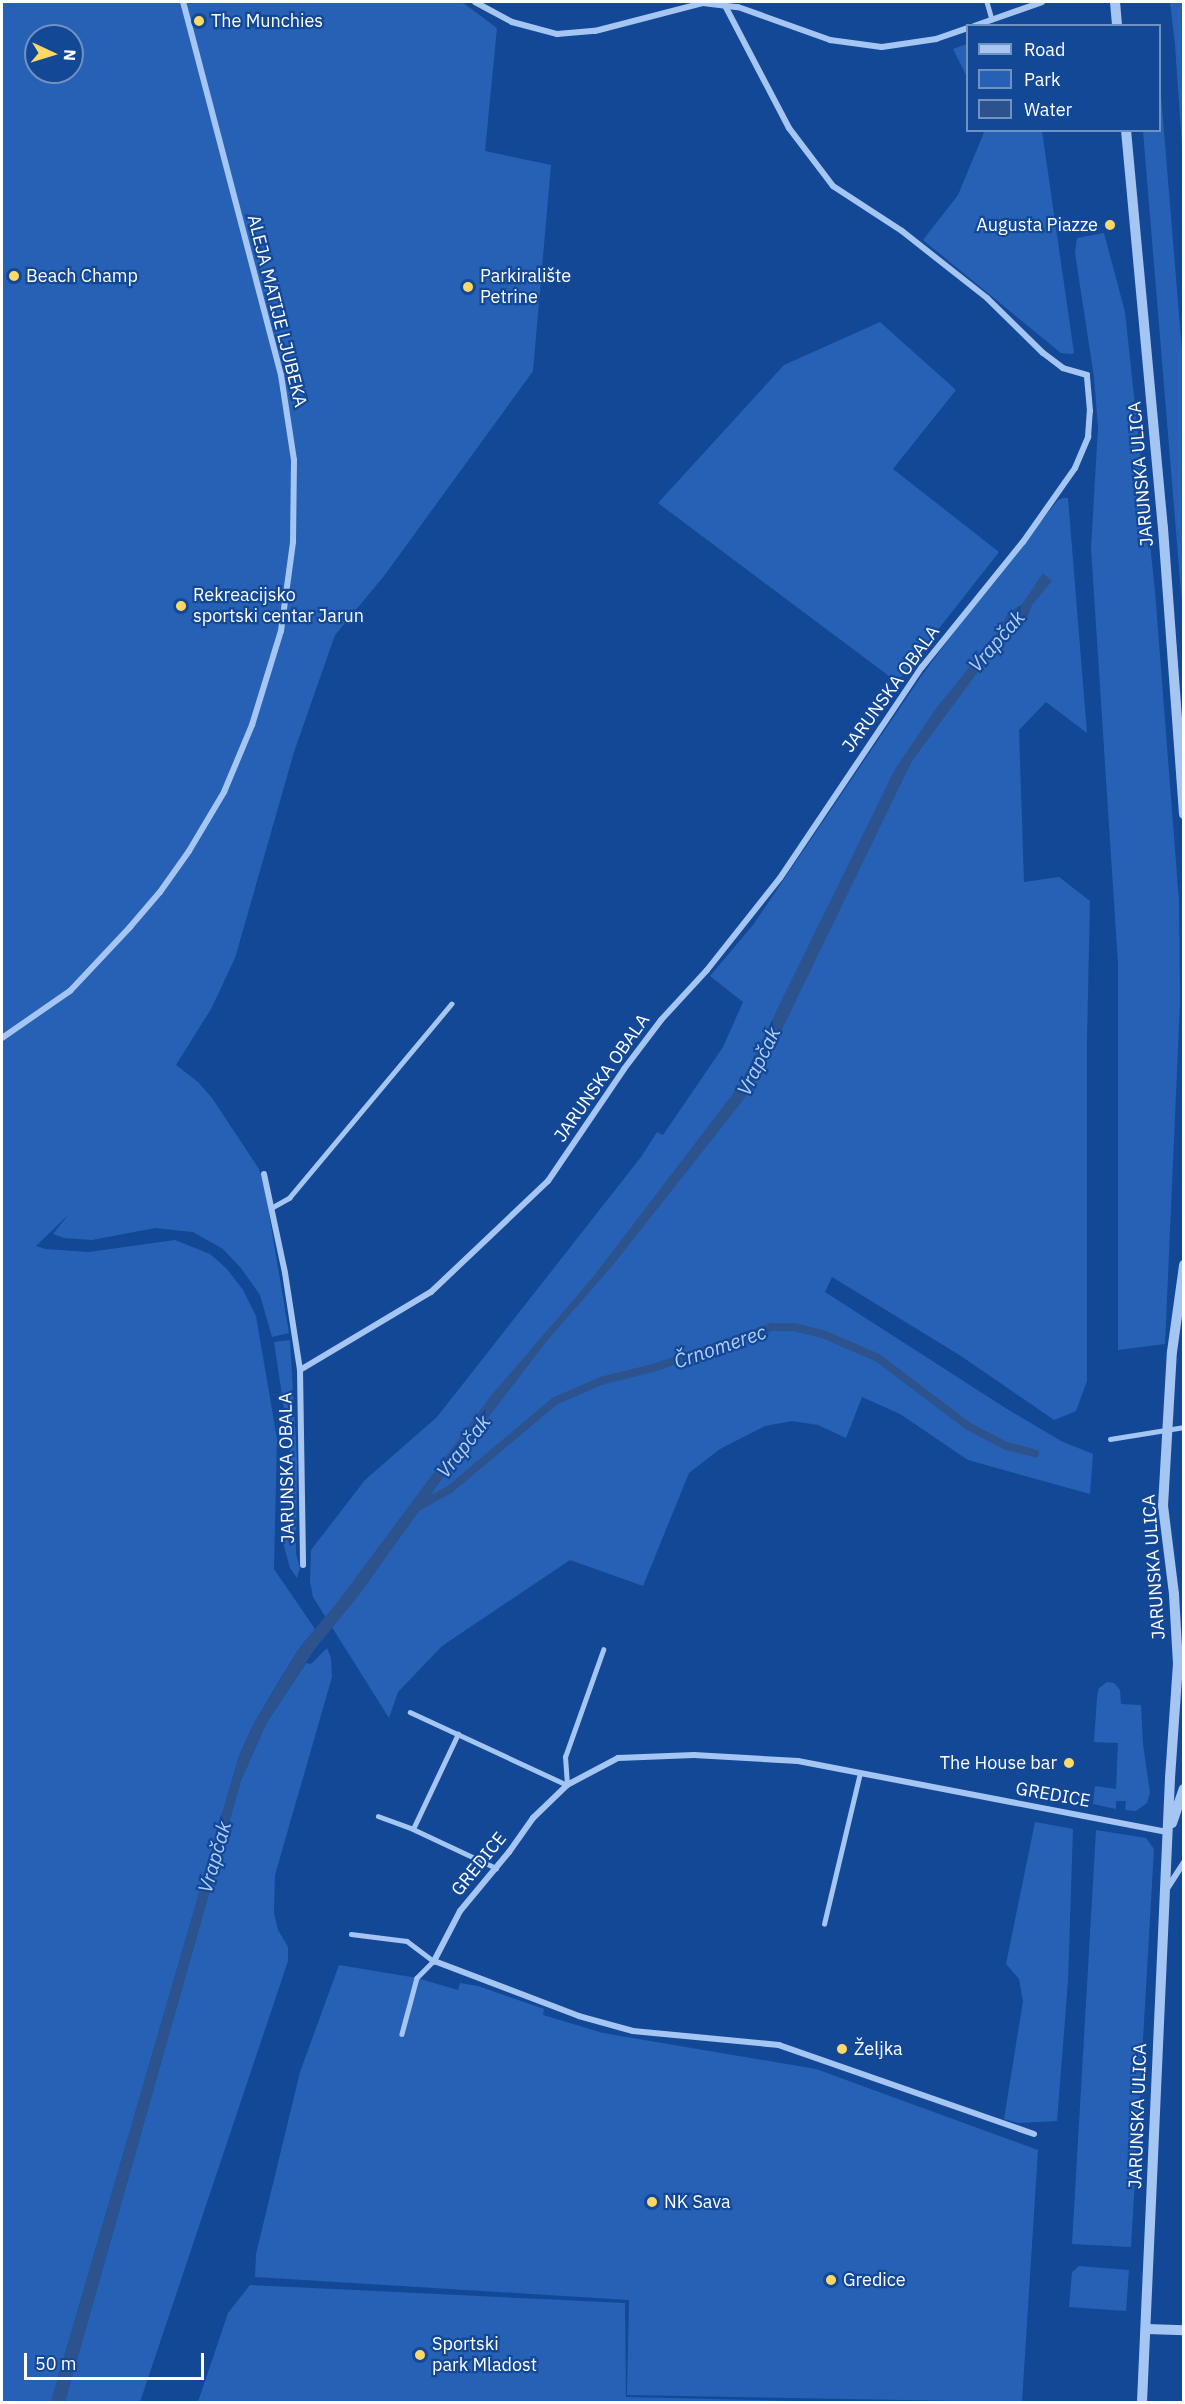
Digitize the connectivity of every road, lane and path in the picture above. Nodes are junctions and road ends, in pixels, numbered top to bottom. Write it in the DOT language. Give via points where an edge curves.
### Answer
graph roads {
  1 [pos="183,2"];
  2 [pos="475,2"];
  3 [pos="987,2"];
  4 [pos="1041,2"];
  5 [pos="1115,2"];
  6 [pos="723,3"];
  7 [pos="992,19"];
  8 [pos="979,24"];
  9 [pos="1117,24"];
  10 [pos="966,29"];
  11 [pos="1126,132"];
  12 [pos="1184,814"];
  13 [pos="451,1004"];
  14 [pos="2,1038"];
  15 [pos="264,1174"];
  16 [pos="271,1208"];
  17 [pos="1184,1265"];
  18 [pos="300,1370"];
  19 [pos="1184,1427"];
  20 [pos="1168,1429"];
  21 [pos="1110,1439"];
  22 [pos="303,1565"];
  23 [pos="603,1650"];
  24 [pos="410,1712"];
  25 [pos="458,1734"];
  26 [pos="861,1773"];
  27 [pos="567,1785"];
  28 [pos="1184,1789"];
  29 [pos="378,1816"];
  30 [pos="413,1829"];
  31 [pos="1169,1832"];
  32 [pos="1184,1862"];
  33 [pos="496,1868"];
  34 [pos="1166,1890"];
  35 [pos="824,1924"];
  36 [pos="351,1934"];
  37 [pos="434,1961"];
  38 [pos="402,2034"];
  39 [pos="1034,2134"];
  40 [pos="1147,2329"];
  41 [pos="1184,2330"];
  42 [pos="1142,2403"];
  1 -- 14 [label="street, ALEJA MATIJE LJUBEKA" via="281,375 293,449 293,542 281,631 252,725 224,792 189,851 160,892 70,991"];
  2 -- 6 [label="street" via="512,22 557,34 576,34 703,3"];
  3 -- 7 [label="lane"];
  4 -- 7 [label="street"];
  5 -- 9 [label="street"];
  6 -- 10 [label="street" via="830,40 882,47 936,39"];
  6 -- 18 [label="street, JARUNSKA OBALA" via="789,128 833,186 902,231 978,290 1063,368 1087,375 1088,437 1068,477 1023,542 922,667 780,878 707,970 661,1020 548,1180 431,1292"];
  7 -- 8 [label="street"];
  11 -- 12 [label="street, JARUNSKA ULICA" via="1163,528"];
  13 -- 16 [label="lane" via="289,1198"];
  15 -- 16 [label="street, JARUNSKA OBALA"];
  16 -- 18 [label="street, JARUNSKA OBALA"];
  17 -- 20 [label="street, JARUNSKA ULICA" via="1172,1352"];
  18 -- 22 [label="street, JARUNSKA OBALA"];
  19 -- 20 [label="lane"];
  20 -- 21 [label="lane"];
  20 -- 31 [label="street, JARUNSKA ULICA" via="1164,1514 1178,1664"];
  23 -- 27 [label="lane" via="565,1757"];
  24 -- 25 [label="lane"];
  25 -- 27 [label="lane"];
  25 -- 30 [label="lane"];
  26 -- 27 [label="street, GREDICE" via="798,1761 694,1755 629,1757 618,1758"];
  26 -- 31 [label="street, GREDICE"];
  26 -- 35 [label="lane"];
  27 -- 33 [label="street, GREDICE" via="533,1818"];
  28 -- 31 [label="street, JARUNSKA ULICA"];
  29 -- 30 [label="lane"];
  30 -- 33 [label="lane"];
  31 -- 34 [label="street, JARUNSKA ULICA"];
  32 -- 34 [label="street"];
  33 -- 37 [label="street, GREDICE" via="460,1911"];
  34 -- 40 [label="street, JARUNSKA ULICA"];
  36 -- 37 [label="lane" via="407,1941"];
  37 -- 38 [label="lane" via="417,1978"];
  37 -- 39 [label="street" via="579,2016 633,2031 780,2045"];
  40 -- 41 [label="street"];
  40 -- 42 [label="street, JARUNSKA ULICA"];
}
